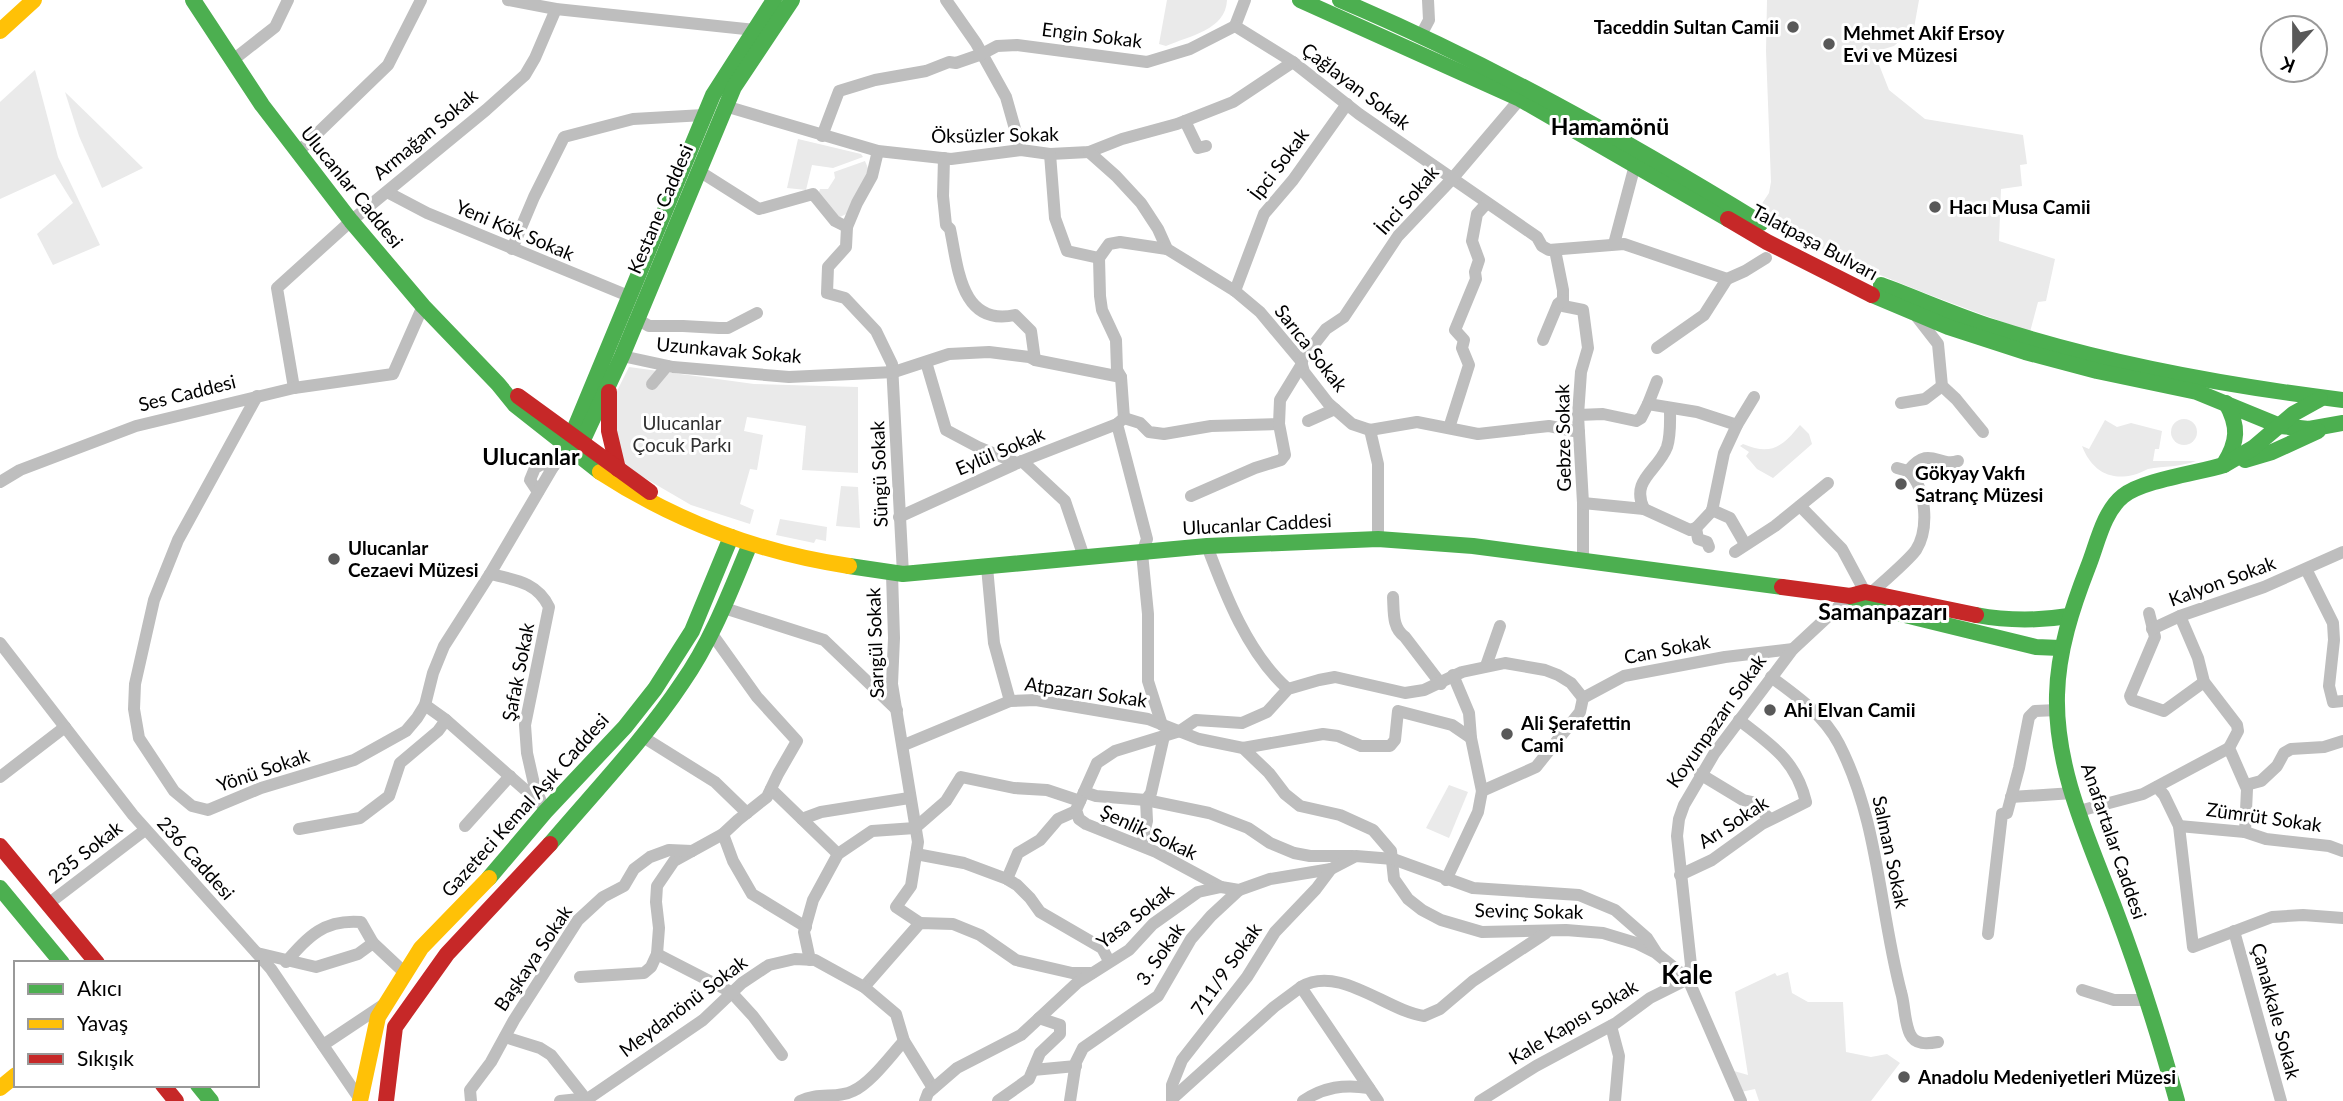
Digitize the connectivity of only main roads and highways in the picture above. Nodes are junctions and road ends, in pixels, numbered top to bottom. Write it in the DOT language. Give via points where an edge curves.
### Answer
graph roads {
  1 [pos="34,0"];
  2 [pos="193,0"];
  3 [pos="774,0"];
  4 [pos="792,0"];
  5 [pos="1300,0"];
  6 [pos="1340,0"];
  7 [pos="0,31"];
  8 [pos="610,382"];
  9 [pos="2320,399"];
  10 [pos="2343,400"];
  11 [pos="2226,403"];
  12 [pos="2343,423"];
  13 [pos="2280,426"];
  14 [pos="2325,428"];
  15 [pos="574,444"];
  16 [pos="2224,465"];
  17 [pos="618,469"];
  18 [pos="673,513"];
  19 [pos="731,537"];
  20 [pos="750,544"];
  21 [pos="1862,594"];
  22 [pos="2069,616"];
  23 [pos="2060,648"];
  24 [pos="0,846"];
  25 [pos="0,888"];
  26 [pos="60,961"];
  27 [pos="95,961"];
  28 [pos="14,1077"];
  29 [pos="165,1087"];
  30 [pos="200,1087"];
  31 [pos="0,1088"];
  32 [pos="176,1101"];
  33 [pos="211,1101"];
  34 [pos="360,1101"];
  35 [pos="386,1101"];
  36 [pos="2177,1101"];
  1 -- 7 [label="main road"];
  2 -- 15 [label="main road, Ulucanlar Caddesi" via="297,153 423,306 526,415"];
  3 -- 15 [label="main road, Kestane Caddesi" via="713,95"];
  4 -- 8 [label="main road, Kestane Caddesi" via="734,87"];
  5 -- 11 [label="main road, Talatpaşa Bulvarı" via="1520,99 1768,242 1870,295 2025,352 2197,392"];
  6 -- 9 [label="main road, Talatpaşa Bulvarı" via="1526,86 1773,231 1921,302 2096,357"];
  8 -- 15 [label="main road, Kestane Caddesi"];
  8 -- 17 [label="main road" via="608,424"];
  9 -- 10 [label="main road, Talatpaşa Bulvarı"];
  9 -- 13 [label="main road"];
  11 -- 13 [label="main road, Talatpaşa Bulvarı"];
  11 -- 16 [label="main road" via="2235,417 2236,441"];
  12 -- 14 [label="main road, Talatpaşa Bulvarı"];
  13 -- 14 [label="main road, Talatpaşa Bulvarı"];
  13 -- 16 [label="main road"];
  14 -- 16 [label="main road" via="2272,452"];
  15 -- 17 [label="main road, Ulucanlar Caddesi"];
  15 -- 18 [label="main road, Ulucanlar Caddesi" via="628,490"];
  16 -- 22 [label="main road, Anafartalar Caddesi" via="2121,498 2107,521"];
  17 -- 18 [label="main road, Ulucanlar Caddesi"];
  18 -- 19 [label="main road, Ulucanlar Caddesi"];
  19 -- 20 [label="main road, Ulucanlar Caddesi"];
  19 -- 34 [label="main road, Gazeteci Kemal Aşık Caddesi" via="692,631 655,690 421,948 378,1017"];
  20 -- 21 [label="main road, Ulucanlar Caddesi" via="897,574 1207,546 1378,539 1473,546"];
  20 -- 35 [label="main road" via="712,634 643,737 447,954 395,1027"];
  21 -- 22 [label="main road" via="2017,622"];
  21 -- 23 [label="main road" via="1864,606 2036,647"];
  22 -- 23 [label="main road, Anafartalar Caddesi"];
  23 -- 36 [label="main road, Anafartalar Caddesi" via="2058,730 2073,793 2148,1000"];
  24 -- 27 [label="main road"];
  25 -- 26 [label="main road"];
  28 -- 31 [label="main road"];
  29 -- 32 [label="main road"];
  30 -- 33 [label="main road"];
}
